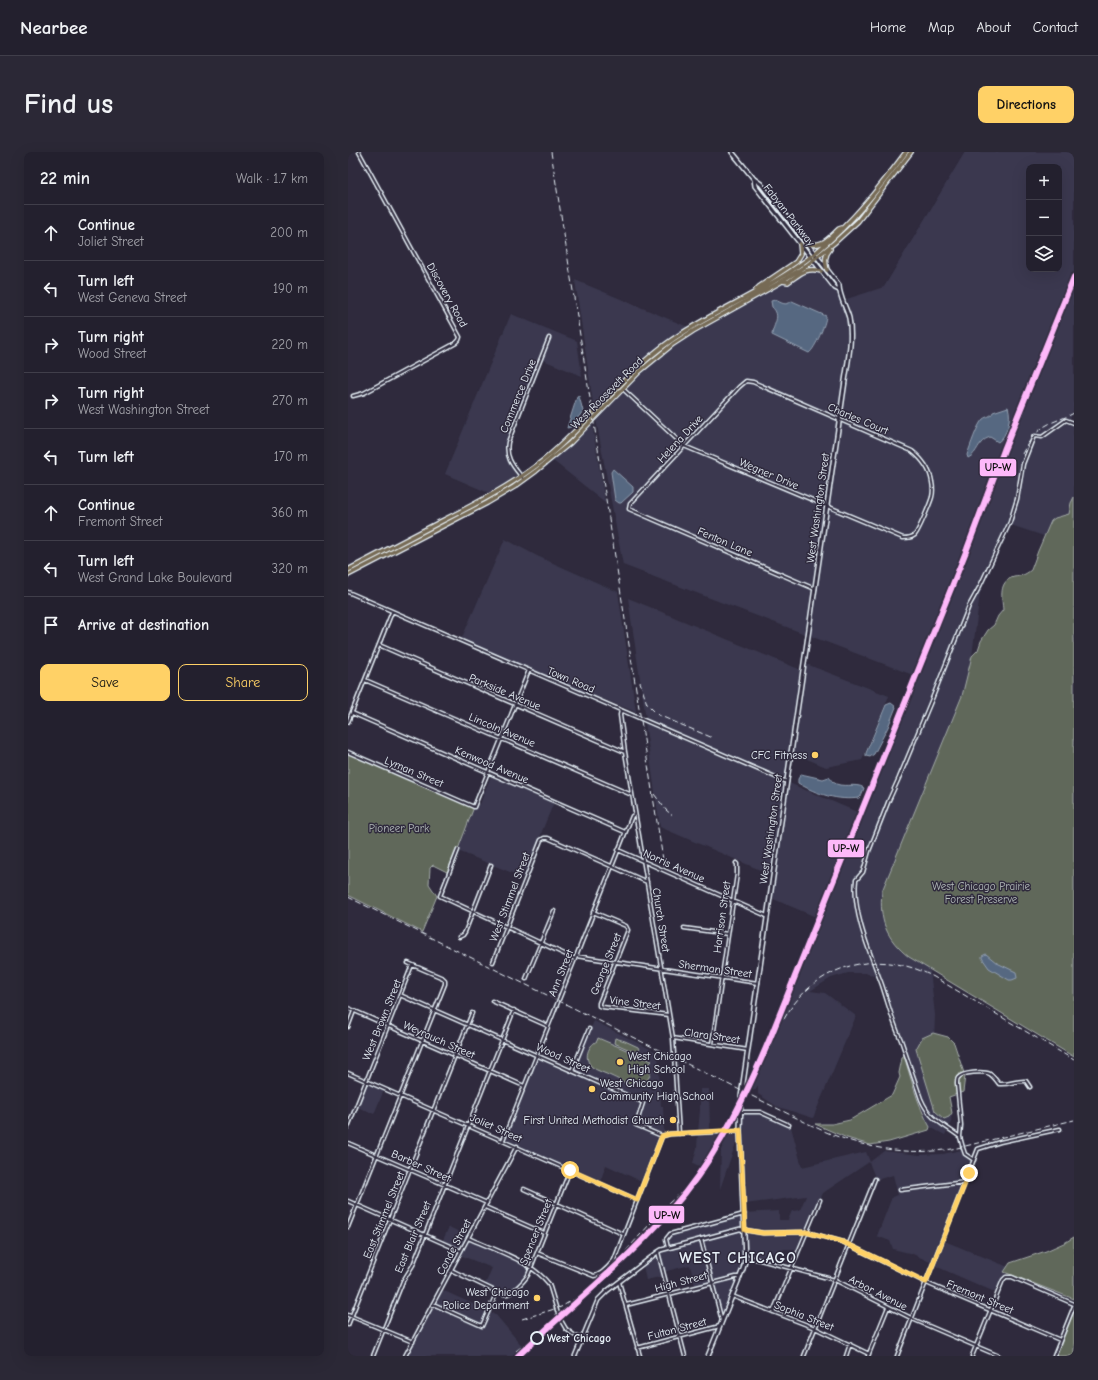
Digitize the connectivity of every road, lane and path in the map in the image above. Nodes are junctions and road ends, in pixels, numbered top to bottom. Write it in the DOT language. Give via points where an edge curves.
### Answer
graph roads {
  1 [pos="359,152"];
  2 [pos="732,152"];
  3 [pos="906,152"];
  4 [pos="912,152"];
  5 [pos="754,180"];
  6 [pos="844,228"];
  7 [pos="805,243"];
  8 [pos="834,243"];
  9 [pos="800,244"];
  10 [pos="814,254"];
  11 [pos="810,257"];
  12 [pos="817,257"];
  13 [pos="813,261"];
  14 [pos="827,270"];
  15 [pos="821,271"];
  16 [pos="783,281"];
  17 [pos="839,290"];
  18 [pos="754,292"];
  19 [pos="549,338"];
  20 [pos="746,381"];
  21 [pos="621,386"];
  22 [pos="353,396"];
  23 [pos="840,420"];
  24 [pos="1074,423"];
  25 [pos="684,446"];
  26 [pos="523,478"];
  27 [pos="932,498"];
  28 [pos="827,507"];
  29 [pos="629,509"];
  30 [pos="348,570"];
  31 [pos="348,575"];
  32 [pos="815,589"];
  33 [pos="348,592"];
  34 [pos="392,612"];
  35 [pos="379,646"];
  36 [pos="529,670"];
  37 [pos="365,680"];
  38 [pos="516,705"];
  39 [pos="621,710"];
  40 [pos="352,713"];
  41 [pos="348,722"];
  42 [pos="502,739"];
  43 [pos="348,752"];
  44 [pos="625,752"];
  45 [pos="488,773"];
  46 [pos="787,782"];
  47 [pos="632,795"];
  48 [pos="635,814"];
  49 [pos="625,832"];
  50 [pos="458,850"];
  51 [pos="618,850"];
  52 [pos="644,862"];
  53 [pos="736,863"];
  54 [pos="491,865"];
  55 [pos="612,867"];
  56 [pos="647,882"];
  57 [pos="733,901"];
  58 [pos="554,911"];
  59 [pos="473,912"];
  60 [pos="593,912"];
  61 [pos="768,916"];
  62 [pos="507,928"];
  63 [pos="684,928"];
  64 [pos="728,934"];
  65 [pos="459,937"];
  66 [pos="540,944"];
  67 [pos="576,956"];
  68 [pos="575,959"];
  69 [pos="493,962"];
  70 [pos="615,962"];
  71 [pos="408,963"];
  72 [pos="412,965"];
  73 [pos="661,969"];
  74 [pos="721,978"];
  75 [pos="526,979"];
  76 [pos="758,983"];
  77 [pos="400,994"];
  78 [pos="492,1001"];
  79 [pos="599,1006"];
  80 [pos="348,1008"];
  81 [pos="434,1010"];
  82 [pos="514,1010"];
  83 [pos="354,1011"];
  84 [pos="472,1013"];
  85 [pos="669,1015"];
  86 [pos="469,1025"];
  87 [pos="388,1026"];
  88 [pos="548,1026"];
  89 [pos="348,1027"];
  90 [pos="589,1029"];
  91 [pos="673,1038"];
  92 [pos="502,1040"];
  93 [pos="422,1041"];
  94 [pos="712,1044"];
  95 [pos="748,1050"];
  96 [pos="537,1055"];
  97 [pos="456,1056"];
  98 [pos="490,1071"];
  99 [pos="572,1071"];
  100 [pos="348,1073"];
  101 [pos="366,1081"];
  102 [pos="524,1086"];
  103 [pos="1030,1087"];
  104 [pos="400,1096"];
  105 [pos="434,1110"];
  106 [pos="741,1112"];
  107 [pos="468,1125"];
  108 [pos="789,1125"];
  109 [pos="348,1127"];
  110 [pos="1060,1128"];
  111 [pos="740,1130"];
  112 [pos="679,1134"];
  113 [pos="662,1136"];
  114 [pos="960,1137"];
  115 [pos="503,1140"];
  116 [pos="348,1143"];
  117 [pos="517,1146"];
  118 [pos="376,1155"];
  119 [pos="974,1160"];
  120 [pos="410,1170"];
  121 [pos="570,1170"];
  122 [pos="875,1179"];
  123 [pos="965,1182"];
  124 [pos="444,1185"];
  125 [pos="524,1189"];
  126 [pos="900,1190"];
  127 [pos="637,1200"];
  128 [pos="820,1200"];
  129 [pos="348,1201"];
  130 [pos="487,1203"];
  131 [pos="556,1204"];
  132 [pos="357,1205"];
  133 [pos="485,1207"];
  134 [pos="744,1214"];
  135 [pos="391,1220"];
  136 [pos="348,1227"];
  137 [pos="745,1230"];
  138 [pos="806,1232"];
  139 [pos="544,1233"];
  140 [pos="624,1234"];
  141 [pos="424,1235"];
  142 [pos="468,1238"];
  143 [pos="700,1239"];
  144 [pos="849,1244"];
  145 [pos="668,1248"];
  146 [pos="461,1251"];
  147 [pos="658,1252"];
  148 [pos="537,1253"];
  149 [pos="745,1256"];
  150 [pos="531,1268"];
  151 [pos="791,1268"];
  152 [pos="451,1270"];
  153 [pos="740,1277"];
  154 [pos="834,1280"];
  155 [pos="619,1282"];
  156 [pos="712,1282"];
  157 [pos="926,1282"];
  158 [pos="497,1292"];
  159 [pos="669,1294"];
  160 [pos="732,1296"];
  161 [pos="433,1304"];
  162 [pos="626,1305"];
  163 [pos="1074,1305"];
  164 [pos="888,1306"];
  165 [pos="990,1310"];
  166 [pos="773,1312"];
  167 [pos="348,1315"];
  168 [pos="352,1316"];
  169 [pos="912,1318"];
  170 [pos="722,1321"];
  171 [pos="348,1326"];
  172 [pos="720,1326"];
  173 [pos="815,1328"];
  174 [pos="384,1329"];
  175 [pos="680,1336"];
  176 [pos="582,1339"];
  177 [pos="1060,1340"];
  178 [pos="413,1342"];
  179 [pos="850,1344"];
  180 [pos="976,1346"];
  181 [pos="637,1348"];
  182 [pos="869,1355"];
  183 [pos="373,1356"];
  184 [pos="405,1356"];
  185 [pos="575,1356"];
  186 [pos="640,1356"];
  187 [pos="685,1356"];
  188 [pos="708,1356"];
  189 [pos="804,1356"];
  190 [pos="846,1356"];
  191 [pos="898,1356"];
  192 [pos="972,1356"];
  193 [pos="999,1356"];
  194 [pos="1054,1356"];
  1 -- 22 [label="street, Discovery Road" via="460,337 456,343 364,393"];
  2 -- 5 [label="main road, Fabyan Parkway"];
  3 -- 6 [label="main road, West Roosevelt Road"];
  4 -- 8 [label="main road, West Roosevelt Road" via="858,221"];
  5 -- 7 [label="main road, Fabyan Parkway" via="760,184"];
  5 -- 9 [label="main road, Fabyan Parkway"];
  6 -- 7 [label="main road" via="839,229 821,244"];
  6 -- 10 [label="main road, West Roosevelt Road"];
  7 -- 10 [label="main road, Fabyan Parkway"];
  8 -- 12 [label="main road, West Roosevelt Road"];
  8 -- 14 [label="main road" via="826,253"];
  9 -- 11 [label="main road, Fabyan Parkway"];
  9 -- 18 [label="main road" via="801,254 796,262"];
  10 -- 11 [label="main road, West Roosevelt Road"];
  10 -- 12 [label="main road, West Washington Street"];
  11 -- 13 [label="main road, Fabyan Parkway"];
  11 -- 18 [label="main road, West Roosevelt Road"];
  12 -- 13 [label="main road, West Roosevelt Road"];
  12 -- 14 [label="main road, West Washington Street"];
  13 -- 15 [label="main road, West Washington Street"];
  13 -- 16 [label="main road, West Roosevelt Road"];
  14 -- 17 [label="main road, West Washington Street" via="839,284"];
  15 -- 16 [label="main road" via="806,270 788,282"];
  15 -- 17 [label="main road, West Washington Street" via="834,288"];
  16 -- 21 [label="main road, West Roosevelt Road" via="680,340"];
  17 -- 23 [label="main road, West Washington Street" via="846,305 850,333"];
  18 -- 21 [label="main road, West Roosevelt Road" via="668,343 638,367"];
  19 -- 26 [label="street, Commerce Drive" via="508,442 509,459"];
  20 -- 23 [label="street, Charles Court"];
  20 -- 25 [label="street, Helena Drive"];
  21 -- 25 [label="street, Wegner Drive"];
  21 -- 26 [label="main road, West Roosevelt Road" via="568,439"];
  23 -- 27 [label="street, Charles Court" via="912,451 921,458 930,474"];
  23 -- 28 [label="main road, West Washington Street"];
  24 -- 114 [label="street" via="1066,420 1042,437 1034,436 1024,464 1010,522 969,606 889,800 863,872 856,880 857,904 865,936 921,1099 932,1117"];
  25 -- 28 [label="street, Wegner Drive"];
  25 -- 29 [label="street, Helena Drive" via="630,504"];
  26 -- 30 [label="main road, West Roosevelt Road"];
  26 -- 31 [label="main road, West Roosevelt Road" via="481,506"];
  27 -- 28 [label="street, Wegner Drive" via="918,530 910,538 903,538"];
  28 -- 32 [label="main road, West Washington Street"];
  29 -- 32 [label="street, Fenton Lane"];
  32 -- 46 [label="main road, West Washington Street"];
  33 -- 34 [label="street, Town Road"];
  34 -- 35 [label="street"];
  34 -- 36 [label="street, Town Road"];
  35 -- 37 [label="street"];
  35 -- 38 [label="street, Parkside Avenue"];
  36 -- 38 [label="street"];
  36 -- 39 [label="street, Town Road"];
  37 -- 40 [label="street"];
  37 -- 42 [label="street, Lincoln Avenue"];
  38 -- 42 [label="street"];
  38 -- 44 [label="street, Parkside Avenue"];
  39 -- 44 [label="street, Church Street"];
  39 -- 46 [label="street, Town Road"];
  40 -- 41 [label="street"];
  40 -- 45 [label="street, Kenwood Avenue"];
  42 -- 45 [label="street"];
  42 -- 47 [label="street, Lincoln Avenue"];
  43 -- 45 [label="street, Lyman Street" via="474,807"];
  44 -- 47 [label="street, Church Street"];
  45 -- 49 [label="street, Kenwood Avenue"];
  46 -- 61 [label="main road, West Washington Street"];
  47 -- 48 [label="street, Church Street"];
  48 -- 49 [label="street, Ann Street"];
  48 -- 52 [label="street, Church Street"];
  49 -- 51 [label="street, Ann Street"];
  50 -- 59 [label="street" via="440,896"];
  51 -- 52 [label="street, Norris Avenue"];
  51 -- 55 [label="street, Ann Street"];
  52 -- 56 [label="street, Church Street"];
  52 -- 57 [label="street, Norris Avenue"];
  53 -- 57 [label="street, Harrison Street"];
  54 -- 59 [label="street"];
  55 -- 56 [label="street"];
  55 -- 60 [label="street, Ann Street"];
  55 -- 62 [label="street, West Stimmel Street" via="544,838 541,840"];
  56 -- 73 [label="street, Church Street"];
  57 -- 61 [label="street, Norris Avenue"];
  57 -- 64 [label="street, Harrison Street"];
  58 -- 66 [label="street"];
  59 -- 62 [label="street"];
  59 -- 65 [label="street" via="463,935"];
  60 -- 67 [label="street, Ann Street"];
  60 -- 70 [label="street, George Street" via="628,929"];
  61 -- 76 [label="main road, West Washington Street"];
  62 -- 66 [label="street"];
  62 -- 69 [label="street, West Stimmel Street"];
  63 -- 64 [label="street"];
  64 -- 74 [label="street, Harrison Street"];
  66 -- 68 [label="street"];
  66 -- 75 [label="street"];
  67 -- 68 [label="street, Ann Street"];
  67 -- 70 [label="street, Sherman Street"];
  68 -- 88 [label="street, Ann Street"];
  70 -- 73 [label="street, Sherman Street"];
  70 -- 79 [label="street, George Street"];
  71 -- 72 [label="street"];
  72 -- 77 [label="street, West Brown Street"];
  72 -- 81 [label="street" via="445,980"];
  73 -- 74 [label="street, Sherman Street"];
  73 -- 85 [label="street, Church Street"];
  74 -- 76 [label="street, Sherman Street"];
  74 -- 94 [label="street, Harrison Street"];
  76 -- 95 [label="main road, West Washington Street"];
  77 -- 81 [label="street, Wood Street"];
  77 -- 87 [label="street, West Brown Street"];
  78 -- 82 [label="street"];
  79 -- 85 [label="street, Vine Street"];
  80 -- 83 [label="street, Weyrauch Street"];
  81 -- 86 [label="street, Wood Street"];
  81 -- 93 [label="street"];
  82 -- 88 [label="street"];
  82 -- 92 [label="street, East Blair Street"];
  83 -- 87 [label="street, Weyrauch Street"];
  83 -- 89 [label="street"];
  84 -- 86 [label="street"];
  85 -- 91 [label="street, Church Street"];
  86 -- 92 [label="street, Wood Street"];
  86 -- 97 [label="street"];
  87 -- 93 [label="street, Weyrauch Street"];
  87 -- 101 [label="street, West Brown Street"];
  88 -- 96 [label="street, Ann Street"];
  90 -- 99 [label="street"];
  91 -- 94 [label="street, Clara Street"];
  91 -- 112 [label="street, Church Street"];
  92 -- 96 [label="street, Wood Street"];
  92 -- 98 [label="street, East Blair Street"];
  93 -- 97 [label="street, Weyrauch Street"];
  93 -- 104 [label="street"];
  94 -- 95 [label="street, Clara Street"];
  95 -- 106 [label="main road, West Washington Street"];
  96 -- 99 [label="street, Wood Street"];
  96 -- 102 [label="street, Ann Street"];
  97 -- 98 [label="street, Weyrauch Street"];
  97 -- 105 [label="street"];
  98 -- 102 [label="street, Weyrauch Street"];
  98 -- 107 [label="street, East Blair Street"];
  99 -- 113 [label="street, Wood Street" via="642,1102 636,1125"];
  100 -- 101 [label="street, Joliet Street"];
  101 -- 104 [label="street, Joliet Street"];
  101 -- 109 [label="street, West Brown Street"];
  102 -- 115 [label="street, Ann Street"];
  103 -- 114 [label="street" via="1026,1081 1020,1080 1008,1085 999,1084 989,1073 962,1075 958,1078 957,1084"];
  104 -- 105 [label="street, Joliet Street"];
  104 -- 118 [label="street"];
  105 -- 107 [label="street, Joliet Street"];
  105 -- 120 [label="street, East Stimmel Street"];
  106 -- 108 [label="street" via="760,1112"];
  106 -- 111 [label="main road, West Washington Street"];
  107 -- 115 [label="street, Joliet Street"];
  107 -- 124 [label="street, East Blair Street"];
  110 -- 119 [label="street" via="978,1149"];
  111 -- 112 [label="street, Wood Street"];
  111 -- 134 [label="main road, West Washington Street"];
  112 -- 113 [label="street, Wood Street"];
  113 -- 127 [label="street"];
  114 -- 119 [label="street" via="963,1151"];
  115 -- 117 [label="street, Joliet Street"];
  116 -- 118 [label="street, Barber Street"];
  117 -- 121 [label="street, Joliet Street"];
  117 -- 130 [label="street, Conde Street"];
  118 -- 120 [label="street, Barber Street"];
  118 -- 132 [label="street"];
  119 -- 123 [label="street"];
  120 -- 124 [label="street, Barber Street"];
  120 -- 135 [label="street, East Stimmel Street"];
  121 -- 127 [label="street, Joliet Street"];
  121 -- 131 [label="street, Spencer Street"];
  122 -- 144 [label="street"];
  123 -- 126 [label="street"];
  123 -- 157 [label="street"];
  124 -- 130 [label="street, Barber Street"];
  124 -- 141 [label="street, East Blair Street"];
  125 -- 131 [label="street"];
  127 -- 140 [label="street"];
  128 -- 138 [label="street"];
  129 -- 132 [label="street"];
  130 -- 133 [label="street, Conde Street"];
  131 -- 139 [label="street, Spencer Street"];
  131 -- 140 [label="street"];
  132 -- 135 [label="street"];
  132 -- 136 [label="street"];
  133 -- 139 [label="street"];
  133 -- 142 [label="street, Conde Street"];
  134 -- 137 [label="main road, West Washington Street"];
  134 -- 145 [label="street" via="670,1234 666,1239"];
  135 -- 141 [label="street"];
  135 -- 168 [label="street, East Stimmel Street"];
  137 -- 138 [label="street, Fremont Street" via="763,1233"];
  137 -- 143 [label="street"];
  137 -- 149 [label="main road, West Washington Street"];
  138 -- 144 [label="street, Fremont Street"];
  138 -- 151 [label="street"];
  139 -- 148 [label="street, Spencer Street"];
  140 -- 148 [label="street" via="612,1262 599,1275 594,1276"];
  141 -- 146 [label="street"];
  141 -- 174 [label="street, East Blair Street"];
  142 -- 146 [label="street, Conde Street"];
  142 -- 150 [label="street"];
  143 -- 145 [label="street"];
  143 -- 156 [label="street"];
  144 -- 154 [label="street"];
  144 -- 157 [label="street, Fremont Street"];
  145 -- 147 [label="street"];
  146 -- 152 [label="street, Conde Street"];
  147 -- 155 [label="street"];
  147 -- 159 [label="street"];
  148 -- 150 [label="street, Spencer Street"];
  149 -- 151 [label="street, Arbor Avenue"];
  149 -- 153 [label="main road, West Washington Street"];
  150 -- 158 [label="street, Spencer Street" via="525,1280 508,1294"];
  150 -- 176 [label="street, bridge" via="549,1284 559,1317 566,1329"];
  151 -- 154 [label="street, Arbor Avenue"];
  151 -- 166 [label="street"];
  152 -- 158 [label="street"];
  152 -- 161 [label="street, Conde Street"];
  153 -- 156 [label="street, High Street"];
  153 -- 160 [label="main road, West Washington Street"];
  154 -- 164 [label="street, Arbor Avenue"];
  154 -- 173 [label="street"];
  155 -- 162 [label="street"];
  155 -- 176 [label="street" via="598,1300"];
  156 -- 159 [label="street, High Street"];
  156 -- 170 [label="street"];
  157 -- 165 [label="street, Fremont Street"];
  157 -- 169 [label="street"];
  158 -- 161 [label="street" via="482,1326"];
  159 -- 162 [label="street, High Street"];
  159 -- 175 [label="street"];
  160 -- 166 [label="street, Sophia Street"];
  160 -- 170 [label="main road, West Washington Street"];
  161 -- 178 [label="street, Conde Street"];
  162 -- 181 [label="street"];
  163 -- 165 [label="street" via="1007,1276"];
  163 -- 177 [label="street"];
  164 -- 169 [label="street, Arbor Avenue"];
  164 -- 182 [label="street"];
  165 -- 177 [label="street, Fremont Street"];
  165 -- 180 [label="street"];
  166 -- 173 [label="street, Sophia Street"];
  167 -- 168 [label="street"];
  168 -- 171 [label="street, East Stimmel Street"];
  168 -- 174 [label="street"];
  169 -- 180 [label="street, Arbor Avenue"];
  169 -- 191 [label="street"];
  170 -- 172 [label="main road, West Washington Street"];
  172 -- 175 [label="street, Fulton Street"];
  172 -- 188 [label="main road, West Washington Street"];
  173 -- 179 [label="street, Sophia Street"];
  173 -- 189 [label="street"];
  174 -- 178 [label="street"];
  174 -- 183 [label="street, East Blair Street"];
  175 -- 181 [label="street, Fulton Street"];
  175 -- 187 [label="street"];
  176 -- 185 [label="street"];
  177 -- 194 [label="street"];
  178 -- 184 [label="street, Conde Street"];
  179 -- 182 [label="street, Sophia Street"];
  179 -- 190 [label="street"];
  180 -- 192 [label="street"];
  180 -- 193 [label="street, Arbor Avenue"];
  181 -- 186 [label="street"];
}
